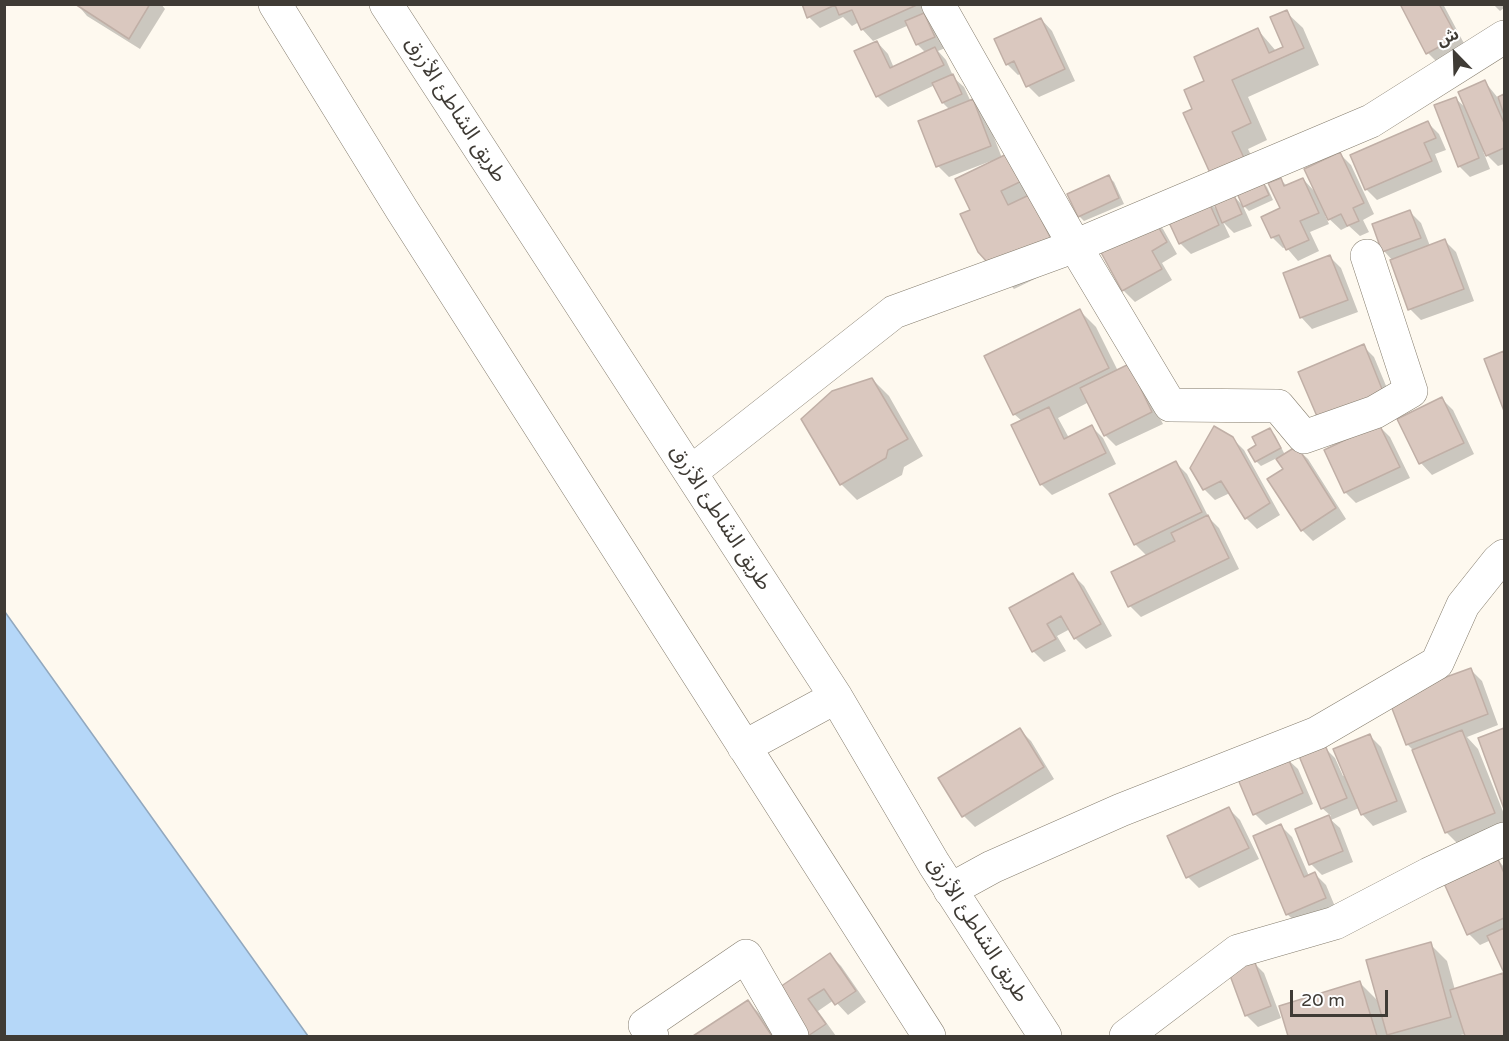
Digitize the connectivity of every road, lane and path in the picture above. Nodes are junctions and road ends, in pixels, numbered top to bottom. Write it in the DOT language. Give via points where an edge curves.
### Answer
graph roads {
  1 [pos="275,4"];
  2 [pos="386,4"];
  3 [pos="938,4"];
  4 [pos="1504,37"];
  5 [pos="1075,246"];
  6 [pos="1367,256"];
  7 [pos="691,472"];
  8 [pos="1504,556"];
  9 [pos="836,697"];
  10 [pos="744,747"];
  11 [pos="1504,839"];
  12 [pos="950,890"];
  13 [pos="652,1036"];
  14 [pos="792,1036"];
  15 [pos="929,1036"];
  16 [pos="1045,1036"];
  17 [pos="1126,1036"];
  1 -- 10 [label="street"];
  2 -- 7 [label="street, طريق الشاطئ الأزرق"];
  3 -- 5 [label="street"];
  4 -- 5 [label="street" via="1371,121"];
  5 -- 6 [label="street" via="1170,405 1278,406 1304,437 1375,412 1411,391"];
  5 -- 7 [label="street" via="894,312"];
  7 -- 9 [label="street, طريق الشاطئ الأزرق"];
  8 -- 12 [label="street" via="1463,605 1437,663 1317,733 1121,810 992,867"];
  9 -- 10 [label="street"];
  9 -- 12 [label="street, طريق الشاطئ الأزرق"];
  10 -- 15 [label="street"];
  11 -- 17 [label="street" via="1335,923 1238,951"];
  12 -- 16 [label="street, طريق الشاطئ الأزرق"];
  13 -- 14 [label="street" via="645,1025 746,956"];
}
